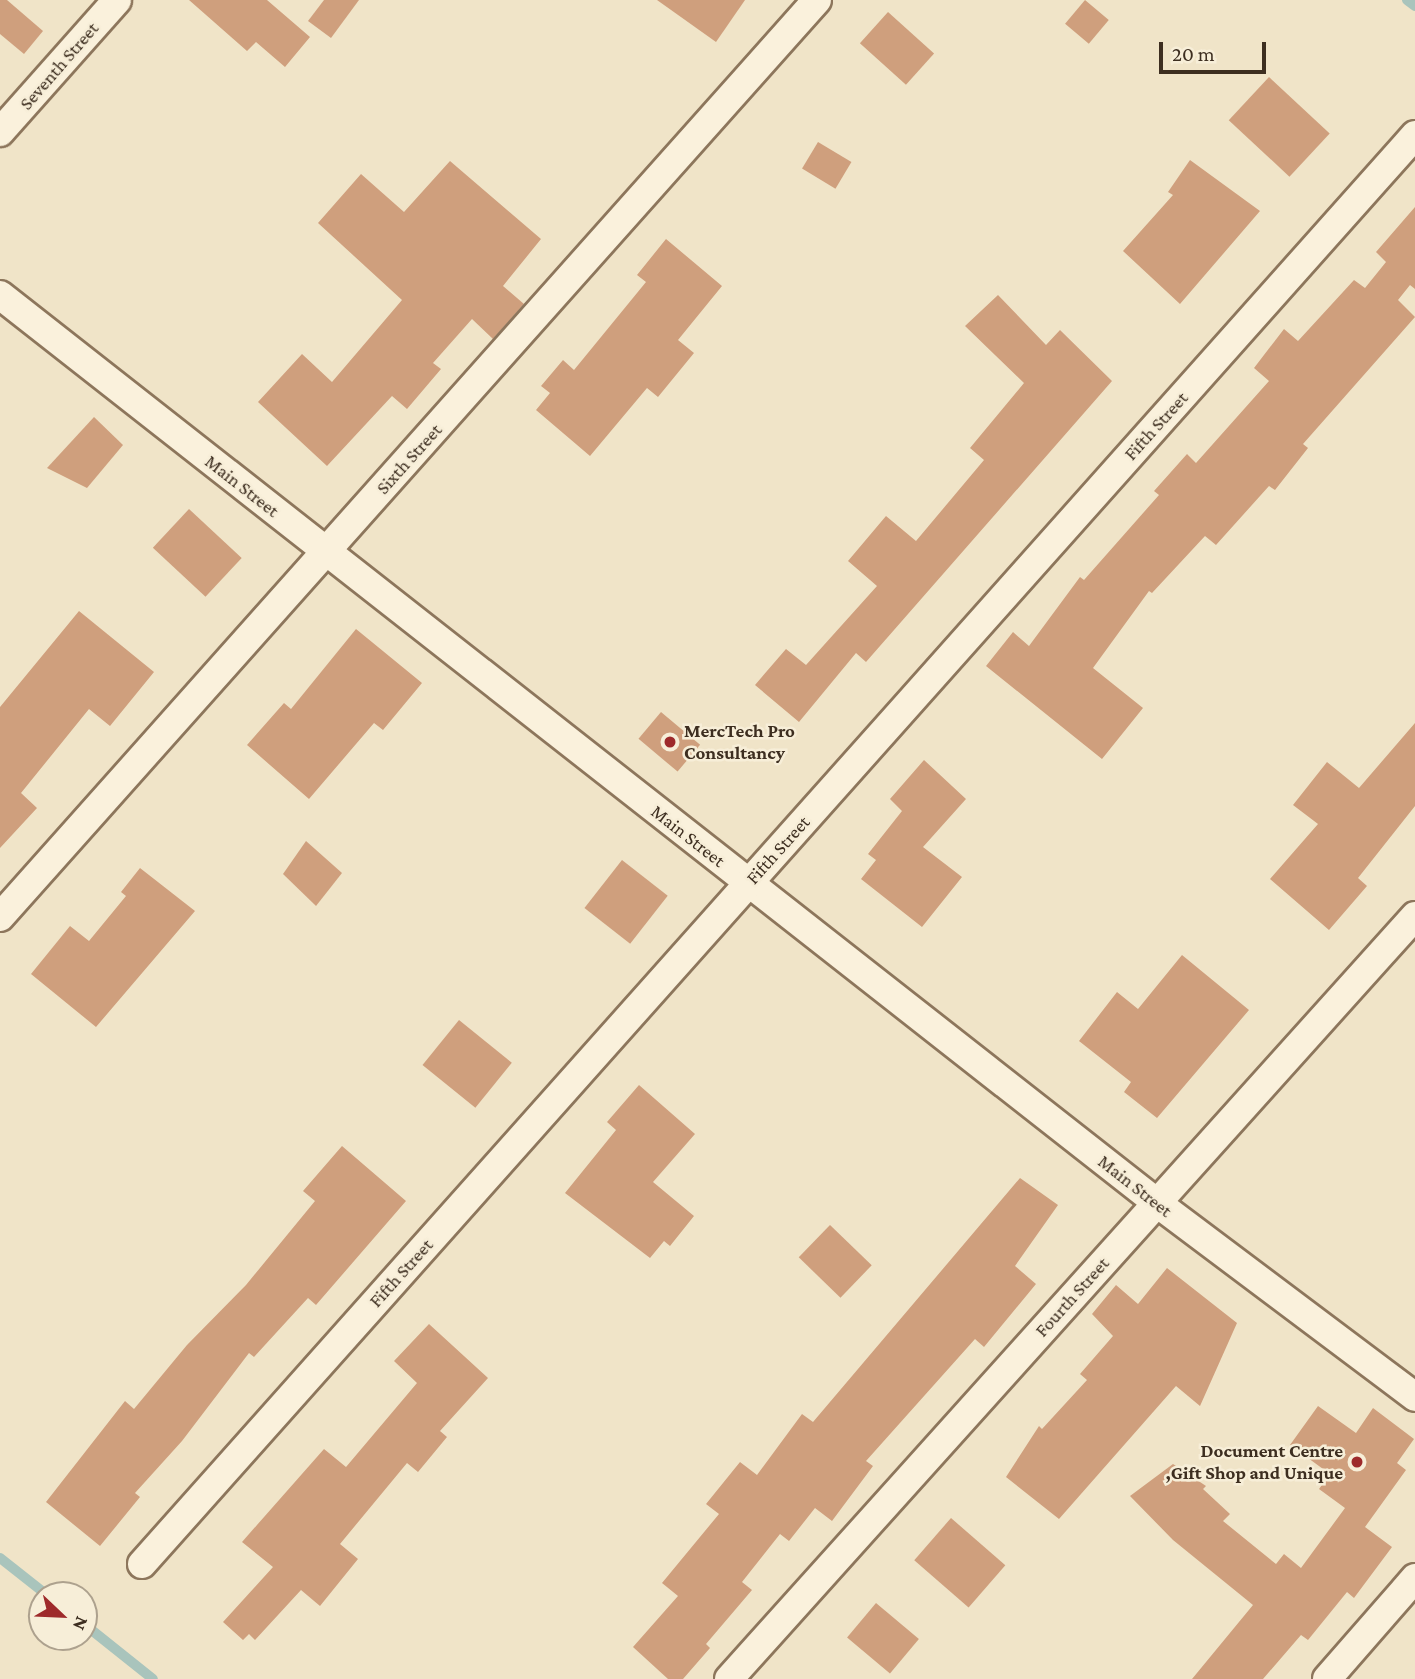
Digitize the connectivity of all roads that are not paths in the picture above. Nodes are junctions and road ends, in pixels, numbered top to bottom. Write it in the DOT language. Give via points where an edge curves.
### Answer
graph roads {
  1 [pos="117,0"];
  2 [pos="817,0"];
  3 [pos="0,132"];
  4 [pos="1415,135"];
  5 [pos="0,295"];
  6 [pos="325,552"];
  7 [pos="749,883"];
  8 [pos="1415,916"];
  9 [pos="0,917"];
  10 [pos="1157,1203"];
  11 [pos="1415,1396"];
  12 [pos="142,1564"];
  13 [pos="1415,1578"];
  14 [pos="729,1679"];
  15 [pos="1327,1679"];
  1 -- 3 [label="street, Seventh Street"];
  2 -- 6 [label="street, Sixth Street"];
  4 -- 7 [label="street, Fifth Street"];
  5 -- 6 [label="street, Main Street"];
  6 -- 7 [label="street, Main Street"];
  6 -- 9 [label="street, Sixth Street"];
  7 -- 10 [label="street, Main Street"];
  7 -- 12 [label="street, Fifth Street"];
  8 -- 10 [label="street, Fourth Street"];
  10 -- 11 [label="street, Main Street"];
  10 -- 14 [label="street, Fourth Street"];
  13 -- 15 [label="street"];
}
